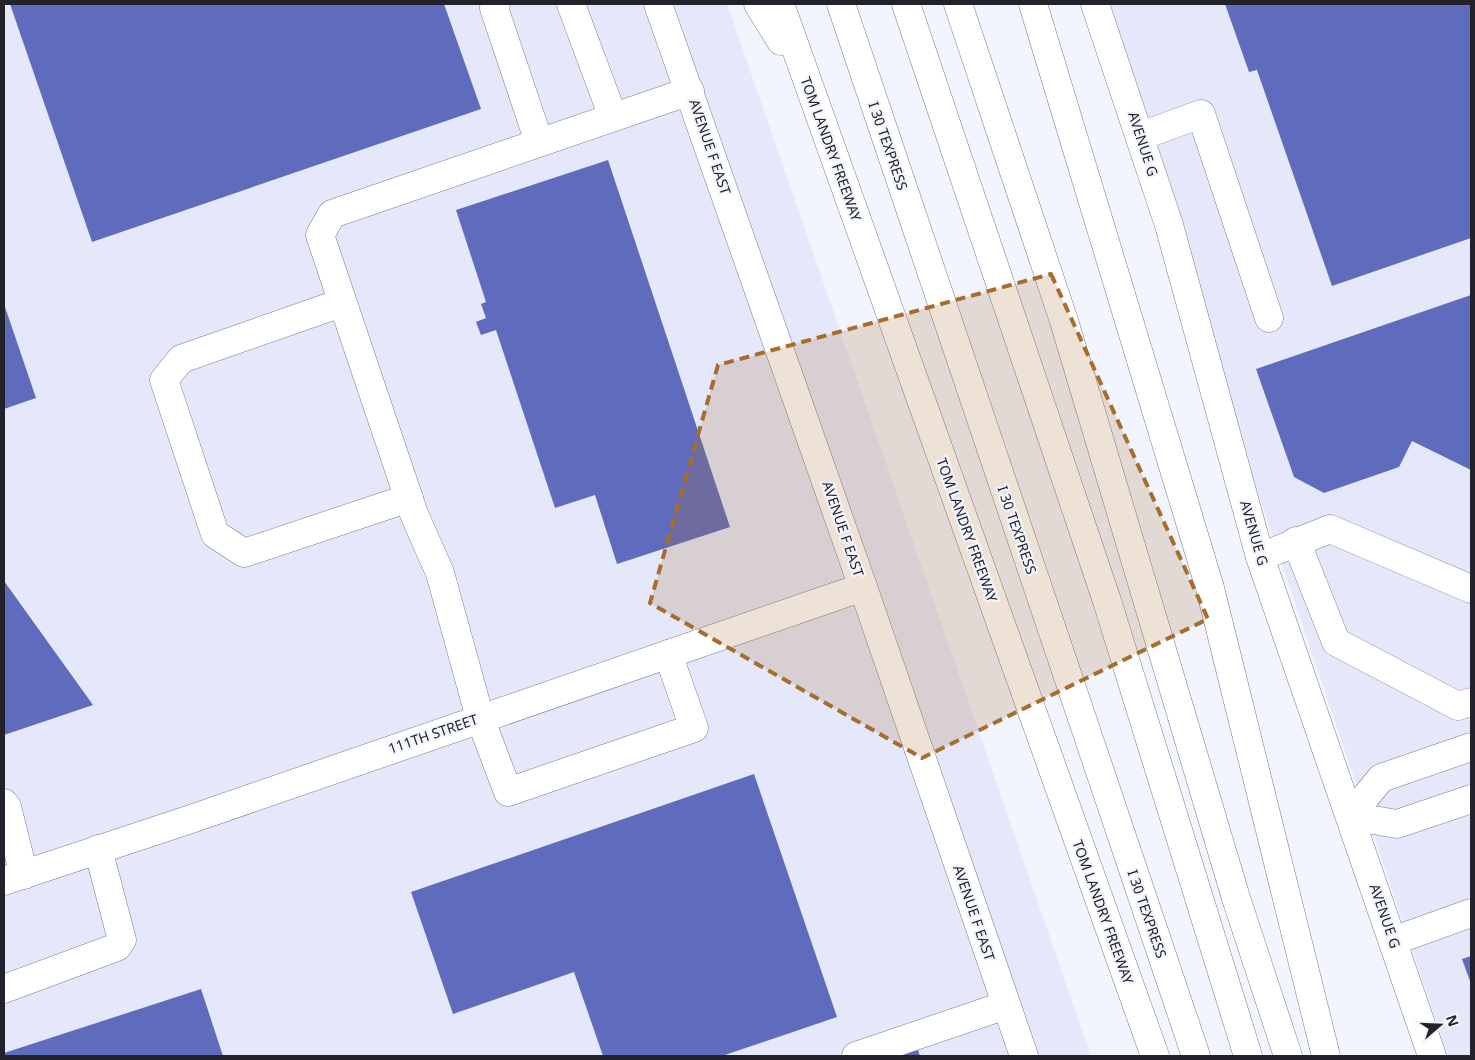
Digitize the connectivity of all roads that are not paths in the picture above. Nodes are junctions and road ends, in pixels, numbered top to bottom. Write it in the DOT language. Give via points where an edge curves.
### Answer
graph roads {
  1 [pos="496,4"];
  2 [pos="571,4"];
  3 [pos="658,4"];
  4 [pos="758,4"];
  5 [pos="780,4"];
  6 [pos="841,4"];
  7 [pos="906,4"];
  8 [pos="958,4"];
  9 [pos="1033,4"];
  10 [pos="1095,4"];
  11 [pos="808,86"];
  12 [pos="690,91"];
  13 [pos="613,117"];
  14 [pos="1141,136"];
  15 [pos="539,142"];
  16 [pos="342,303"];
  17 [pos="1268,318"];
  18 [pos="409,498"];
  19 [pos="1296,541"];
  20 [pos="1260,557"];
  21 [pos="863,587"];
  22 [pos="1471,589"];
  23 [pos="1107,601"];
  24 [pos="668,654"];
  25 [pos="1471,702"];
  26 [pos="480,718"];
  27 [pos="1471,747"];
  28 [pos="1471,799"];
  29 [pos="4,803"];
  30 [pos="1350,816"];
  31 [pos="98,849"];
  32 [pos="14,878"];
  33 [pos="1236,898"];
  34 [pos="1471,913"];
  35 [pos="1393,941"];
  36 [pos="4,989"];
  37 [pos="1006,1005"];
  38 [pos="856,1056"];
  39 [pos="1024,1056"];
  40 [pos="1155,1056"];
  41 [pos="1196,1056"];
  42 [pos="1248,1056"];
  43 [pos="1288,1056"];
  44 [pos="1326,1056"];
  45 [pos="1432,1056"];
  1 -- 15 [label="main road" via="494,8"];
  2 -- 13 [label="main road"];
  3 -- 12 [label="main road, AVENUE F EAST"];
  4 -- 11 [label="main road"];
  5 -- 11 [label="main road, TOM LANDRY FREEWAY"];
  6 -- 41 [label="main road, I 30 TEXPRESS"];
  7 -- 23 [label="main road"];
  8 -- 33 [label="main road" via="1064,321"];
  9 -- 44 [label="main road" via="1210,588"];
  10 -- 14 [label="main road, AVENUE G"];
  11 -- 40 [label="main road, TOM LANDRY FREEWAY"];
  12 -- 13 [label="main road"];
  12 -- 21 [label="main road, AVENUE F EAST"];
  13 -- 15 [label="main road"];
  14 -- 17 [label="main road" via="1201,114"];
  14 -- 20 [label="main road, AVENUE G" via="1169,225"];
  15 -- 16 [label="main road" via="332,214 320,235"];
  16 -- 18 [label="main road"];
  16 -- 18 [label="main road" via="181,359 164,380 215,534 244,553"];
  18 -- 26 [label="main road" via="440,573"];
  19 -- 20 [label="main road"];
  19 -- 22 [label="main road" via="1330,529"];
  19 -- 25 [label="main road" via="1336,642 1458,706"];
  20 -- 30 [label="main road, AVENUE G"];
  21 -- 24 [label="main road, 111TH STREET"];
  21 -- 37 [label="main road, AVENUE F EAST"];
  23 -- 33 [label="main road"];
  23 -- 42 [label="main road"];
  24 -- 26 [label="main road, 111TH STREET"];
  24 -- 26 [label="main road" via="694,728 508,792"];
  26 -- 31 [label="main road, 111TH STREET"];
  27 -- 30 [label="main road" via="1381,778"];
  28 -- 30 [label="main road" via="1397,824"];
  29 -- 32 [label="main road"];
  30 -- 35 [label="main road, AVENUE G"];
  31 -- 32 [label="main road, 111TH STREET"];
  31 -- 36 [label="main road" via="122,940 116,947"];
  33 -- 43 [label="main road"];
  34 -- 35 [label="main road"];
  35 -- 45 [label="main road, AVENUE G"];
  37 -- 38 [label="main road"];
  37 -- 39 [label="main road, AVENUE F EAST"];
}
